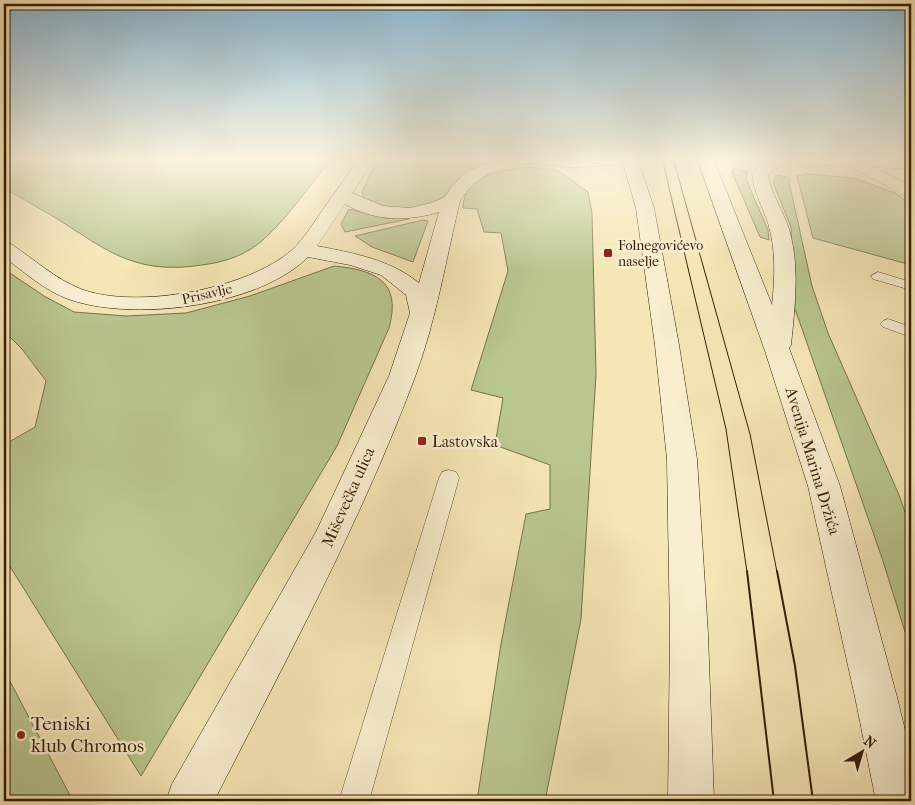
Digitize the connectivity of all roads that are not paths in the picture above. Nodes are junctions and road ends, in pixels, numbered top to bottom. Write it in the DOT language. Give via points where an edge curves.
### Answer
graph roads {
  1 [pos="342,195"];
  2 [pos="343,196"];
  3 [pos="455,196"];
  4 [pos="641,196"];
  5 [pos="720,196"];
  6 [pos="765,196"];
  7 [pos="452,201"];
  8 [pos="4,248"];
  9 [pos="304,250"];
  10 [pos="878,276"];
  11 [pos="911,286"];
  12 [pos="422,313"];
  13 [pos="888,324"];
  14 [pos="911,332"];
  15 [pos="778,351"];
  16 [pos="449,478"];
  17 [pos="189,801"];
  18 [pos="354,801"];
  19 [pos="691,801"];
  20 [pos="899,801"];
  1 -- 9 [label="street, Prisavlje"];
  2 -- 7 [label="street" via="367,208 396,214 427,211"];
  3 -- 7 [label="street"];
  4 -- 19 [label="street" via="667,345 682,459"];
  5 -- 15 [label="street, Avenija Marina Držića"];
  6 -- 15 [label="street" via="784,248 785,285"];
  7 -- 12 [label="street, Miševečka ulica"];
  8 -- 9 [label="street, Prisavlje" via="68,292 107,302 136,304 168,302 229,290 280,269"];
  9 -- 12 [label="street" via="355,260 388,271 416,292"];
  10 -- 11 [label="lane"];
  12 -- 17 [label="street, Miševečka ulica" via="402,376 328,543"];
  13 -- 14 [label="lane"];
  15 -- 20 [label="street, Avenija Marina Držića" via="824,486"];
  16 -- 18 [label="lane"];
}
